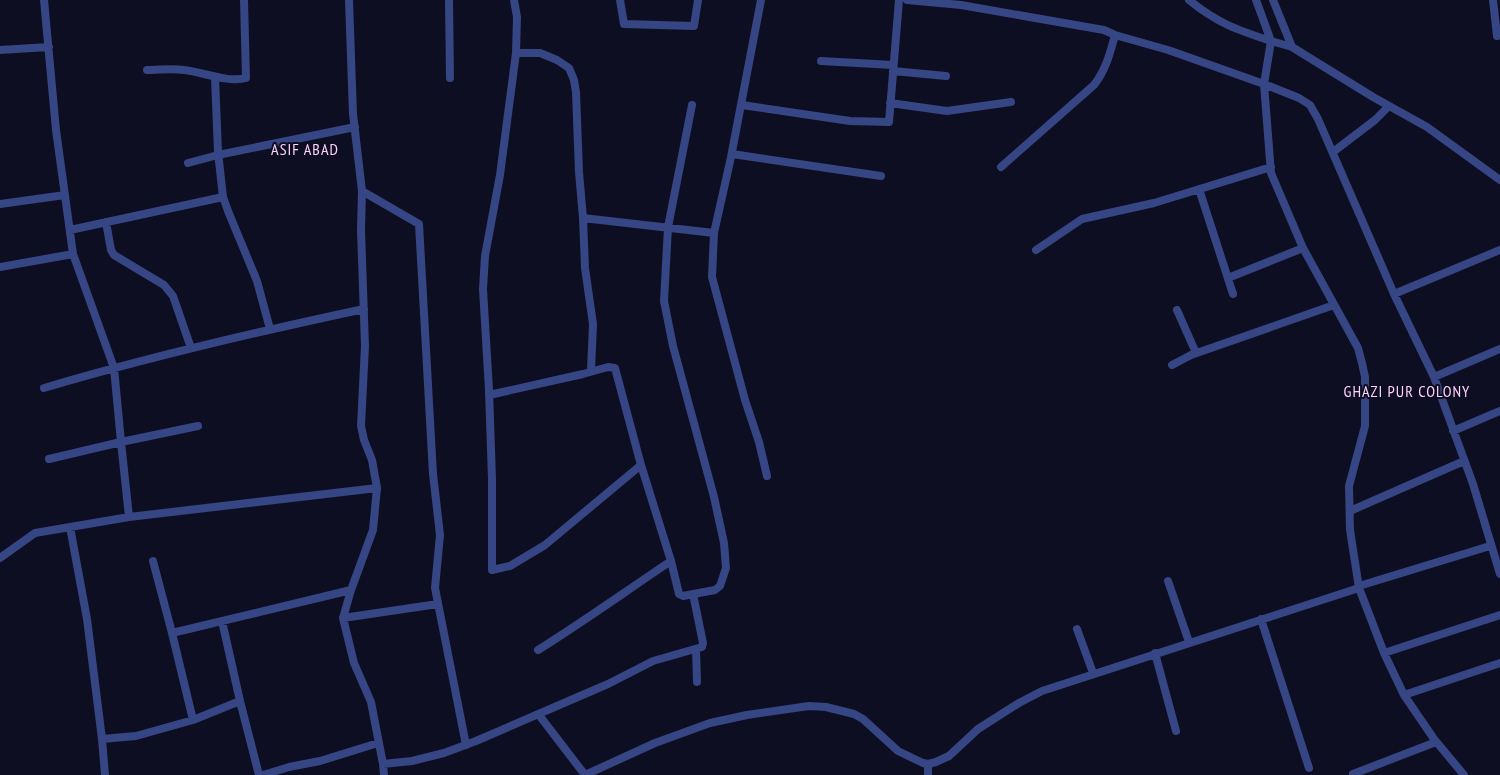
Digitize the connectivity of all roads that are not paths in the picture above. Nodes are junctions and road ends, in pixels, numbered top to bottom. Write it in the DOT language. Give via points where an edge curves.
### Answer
graph roads {
  1 [pos="44,0"];
  2 [pos="244,0"];
  3 [pos="349,0"];
  4 [pos="448,0"];
  5 [pos="514,0"];
  6 [pos="620,0"];
  7 [pos="698,0"];
  8 [pos="761,0"];
  9 [pos="899,0"];
  10 [pos="907,0"];
  11 [pos="1189,0"];
  12 [pos="1256,0"];
  13 [pos="1273,0"];
  14 [pos="1493,0"];
  15 [pos="1115,35"];
  16 [pos="1497,36"];
  17 [pos="1271,41"];
  18 [pos="49,47"];
  19 [pos="1292,47"];
  20 [pos="0,50"];
  21 [pos="516,53"];
  22 [pos="822,61"];
  23 [pos="893,68"];
  24 [pos="147,70"];
  25 [pos="946,76"];
  26 [pos="215,77"];
  27 [pos="450,78"];
  28 [pos="1264,84"];
  29 [pos="1011,102"];
  30 [pos="890,103"];
  31 [pos="692,105"];
  32 [pos="742,105"];
  33 [pos="1389,106"];
  34 [pos="355,127"];
  35 [pos="1333,152"];
  36 [pos="732,154"];
  37 [pos="218,155"];
  38 [pos="188,163"];
  39 [pos="1001,167"];
  40 [pos="1271,167"];
  41 [pos="881,176"];
  42 [pos="1500,180"];
  43 [pos="1199,189"];
  44 [pos="362,191"];
  45 [pos="65,195"];
  46 [pos="223,196"];
  47 [pos="0,204"];
  48 [pos="583,218"];
  49 [pos="106,222"];
  50 [pos="668,227"];
  51 [pos="70,230"];
  52 [pos="714,233"];
  53 [pos="1303,248"];
  54 [pos="1036,250"];
  55 [pos="1500,250"];
  56 [pos="73,254"];
  57 [pos="0,267"];
  58 [pos="1228,278"];
  59 [pos="1233,294"];
  60 [pos="1394,294"];
  61 [pos="1334,304"];
  62 [pos="364,309"];
  63 [pos="1177,310"];
  64 [pos="270,329"];
  65 [pos="191,348"];
  66 [pos="1500,349"];
  67 [pos="1196,354"];
  68 [pos="1172,365"];
  69 [pos="114,368"];
  70 [pos="591,371"];
  71 [pos="1434,377"];
  72 [pos="44,388"];
  73 [pos="489,395"];
  74 [pos="1500,411"];
  75 [pos="198,426"];
  76 [pos="1453,431"];
  77 [pos="121,442"];
  78 [pos="49,458"];
  79 [pos="1464,461"];
  80 [pos="641,465"];
  81 [pos="767,476"];
  82 [pos="377,488"];
  83 [pos="1350,511"];
  84 [pos="129,517"];
  85 [pos="70,527"];
  86 [pos="1494,549"];
  87 [pos="0,558"];
  88 [pos="153,561"];
  89 [pos="671,562"];
  90 [pos="1500,574"];
  91 [pos="1168,581"];
  92 [pos="1359,587"];
  93 [pos="351,590"];
  94 [pos="693,594"];
  95 [pos="438,604"];
  96 [pos="1500,616"];
  97 [pos="343,618"];
  98 [pos="1261,619"];
  99 [pos="222,621"];
  100 [pos="1077,629"];
  101 [pos="172,633"];
  102 [pos="1189,642"];
  103 [pos="696,649"];
  104 [pos="538,650"];
  105 [pos="1155,653"];
  106 [pos="1384,653"];
  107 [pos="1500,663"];
  108 [pos="1093,673"];
  109 [pos="696,682"];
  110 [pos="1404,695"];
  111 [pos="240,701"];
  112 [pos="539,715"];
  113 [pos="193,720"];
  114 [pos="1176,731"];
  115 [pos="102,739"];
  116 [pos="1436,742"];
  117 [pos="378,743"];
  118 [pos="466,745"];
  119 [pos="383,764"];
  120 [pos="928,764"];
  121 [pos="1309,768"];
  122 [pos="1353,774"];
  123 [pos="105,775"];
  124 [pos="259,775"];
  125 [pos="263,775"];
  126 [pos="384,775"];
  127 [pos="928,775"];
  128 [pos="1464,775"];
  1 -- 18 [label="street"];
  2 -- 26 [label="street" via="246,78 241,80"];
  3 -- 34 [label="street"];
  4 -- 27 [label="street"];
  5 -- 21 [label="street" via="517,17"];
  6 -- 7 [label="street" via="624,24 694,26"];
  8 -- 32 [label="street"];
  9 -- 23 [label="street"];
  10 -- 15 [label="street" via="961,5 1104,30"];
  11 -- 17 [label="street" via="1217,20"];
  12 -- 17 [label="street"];
  13 -- 19 [label="street"];
  14 -- 16 [label="street"];
  15 -- 28 [label="street" via="1168,50"];
  15 -- 39 [label="street" via="1101,77"];
  17 -- 19 [label="street"];
  17 -- 28 [label="street"];
  18 -- 20 [label="street"];
  18 -- 45 [label="street"];
  19 -- 33 [label="street"];
  21 -- 48 [label="street" via="540,53 557,60 569,68 574,80"];
  21 -- 73 [label="street" via="483,289"];
  22 -- 23 [label="street"];
  23 -- 25 [label="street"];
  23 -- 30 [label="street"];
  24 -- 26 [label="street" via="185,70"];
  26 -- 37 [label="street"];
  28 -- 35 [label="street" via="1310,105"];
  28 -- 40 [label="street"];
  29 -- 30 [label="street" via="947,111"];
  30 -- 32 [label="street" via="889,122 850,121"];
  31 -- 50 [label="street"];
  32 -- 36 [label="street"];
  33 -- 35 [label="street"];
  33 -- 42 [label="street" via="1427,127"];
  34 -- 37 [label="street"];
  34 -- 44 [label="street"];
  35 -- 60 [label="street"];
  36 -- 41 [label="street"];
  36 -- 52 [label="street"];
  37 -- 38 [label="street"];
  37 -- 46 [label="street"];
  40 -- 43 [label="street"];
  40 -- 53 [label="street" via="1271,173"];
  43 -- 54 [label="street" via="1154,203 1082,219"];
  43 -- 58 [label="street"];
  44 -- 62 [label="street"];
  44 -- 95 [label="street" via="419,224 433,474 440,535 434,588"];
  45 -- 47 [label="street"];
  45 -- 51 [label="street"];
  46 -- 49 [label="street"];
  46 -- 64 [label="street" via="257,281"];
  48 -- 50 [label="street"];
  48 -- 70 [label="street" via="585,268 593,324"];
  49 -- 51 [label="street"];
  49 -- 65 [label="street" via="114,255 164,286 173,296"];
  50 -- 52 [label="street"];
  50 -- 94 [label="street" via="664,302 673,346 714,497 724,543 726,568 720,586 715,590"];
  51 -- 56 [label="street"];
  52 -- 81 [label="street" via="712,277"];
  53 -- 58 [label="street"];
  53 -- 61 [label="street"];
  55 -- 60 [label="street"];
  56 -- 57 [label="street"];
  56 -- 69 [label="street"];
  58 -- 59 [label="street"];
  60 -- 71 [label="street"];
  61 -- 67 [label="street"];
  61 -- 83 [label="street" via="1358,348 1365,377 1365,426 1349,486"];
  62 -- 64 [label="street"];
  62 -- 82 [label="street" via="365,346 360,426 372,460"];
  63 -- 67 [label="street"];
  64 -- 65 [label="street"];
  65 -- 69 [label="street"];
  66 -- 71 [label="street"];
  67 -- 68 [label="street"];
  69 -- 72 [label="street"];
  69 -- 77 [label="street"];
  70 -- 73 [label="street"];
  70 -- 80 [label="street" via="615,368"];
  71 -- 76 [label="street"];
  73 -- 80 [label="street" via="492,570 510,566 545,545"];
  74 -- 76 [label="street"];
  75 -- 77 [label="street"];
  76 -- 79 [label="street"];
  77 -- 78 [label="street"];
  77 -- 84 [label="street"];
  79 -- 83 [label="street"];
  79 -- 86 [label="street"];
  80 -- 89 [label="street"];
  82 -- 84 [label="street"];
  82 -- 93 [label="street" via="373,530"];
  83 -- 92 [label="street" via="1350,530"];
  84 -- 85 [label="street"];
  85 -- 87 [label="street" via="35,533"];
  85 -- 115 [label="street" via="87,619"];
  86 -- 90 [label="street"];
  86 -- 92 [label="street"];
  88 -- 101 [label="street"];
  89 -- 94 [label="street" via="679,594"];
  89 -- 104 [label="street"];
  91 -- 102 [label="street"];
  92 -- 98 [label="street"];
  92 -- 106 [label="street"];
  93 -- 97 [label="street"];
  93 -- 99 [label="street"];
  94 -- 103 [label="street" via="703,643 702,647"];
  95 -- 97 [label="street"];
  95 -- 118 [label="street"];
  96 -- 106 [label="street"];
  97 -- 117 [label="street" via="354,663 371,702"];
  98 -- 102 [label="street"];
  98 -- 121 [label="street"];
  99 -- 101 [label="street"];
  99 -- 111 [label="street"];
  100 -- 108 [label="street"];
  101 -- 113 [label="street"];
  102 -- 105 [label="street"];
  103 -- 109 [label="street"];
  103 -- 112 [label="street" via="653,661"];
  105 -- 108 [label="street"];
  105 -- 114 [label="street"];
  106 -- 110 [label="street"];
  107 -- 110 [label="street"];
  108 -- 120 [label="street" via="1042,691 1018,703 978,729 949,756"];
  110 -- 116 [label="street"];
  111 -- 113 [label="street"];
  111 -- 124 [label="street"];
  112 -- 118 [label="street"];
  112 -- 120 [label="street" via="586,775 655,742 710,723 809,706 854,714 898,751"];
  113 -- 115 [label="street" via="136,736"];
  115 -- 123 [label="street"];
  116 -- 122 [label="street"];
  116 -- 128 [label="street"];
  117 -- 119 [label="street"];
  117 -- 125 [label="street"];
  118 -- 119 [label="street" via="412,761"];
  119 -- 126 [label="street"];
  120 -- 127 [label="street"];
}
